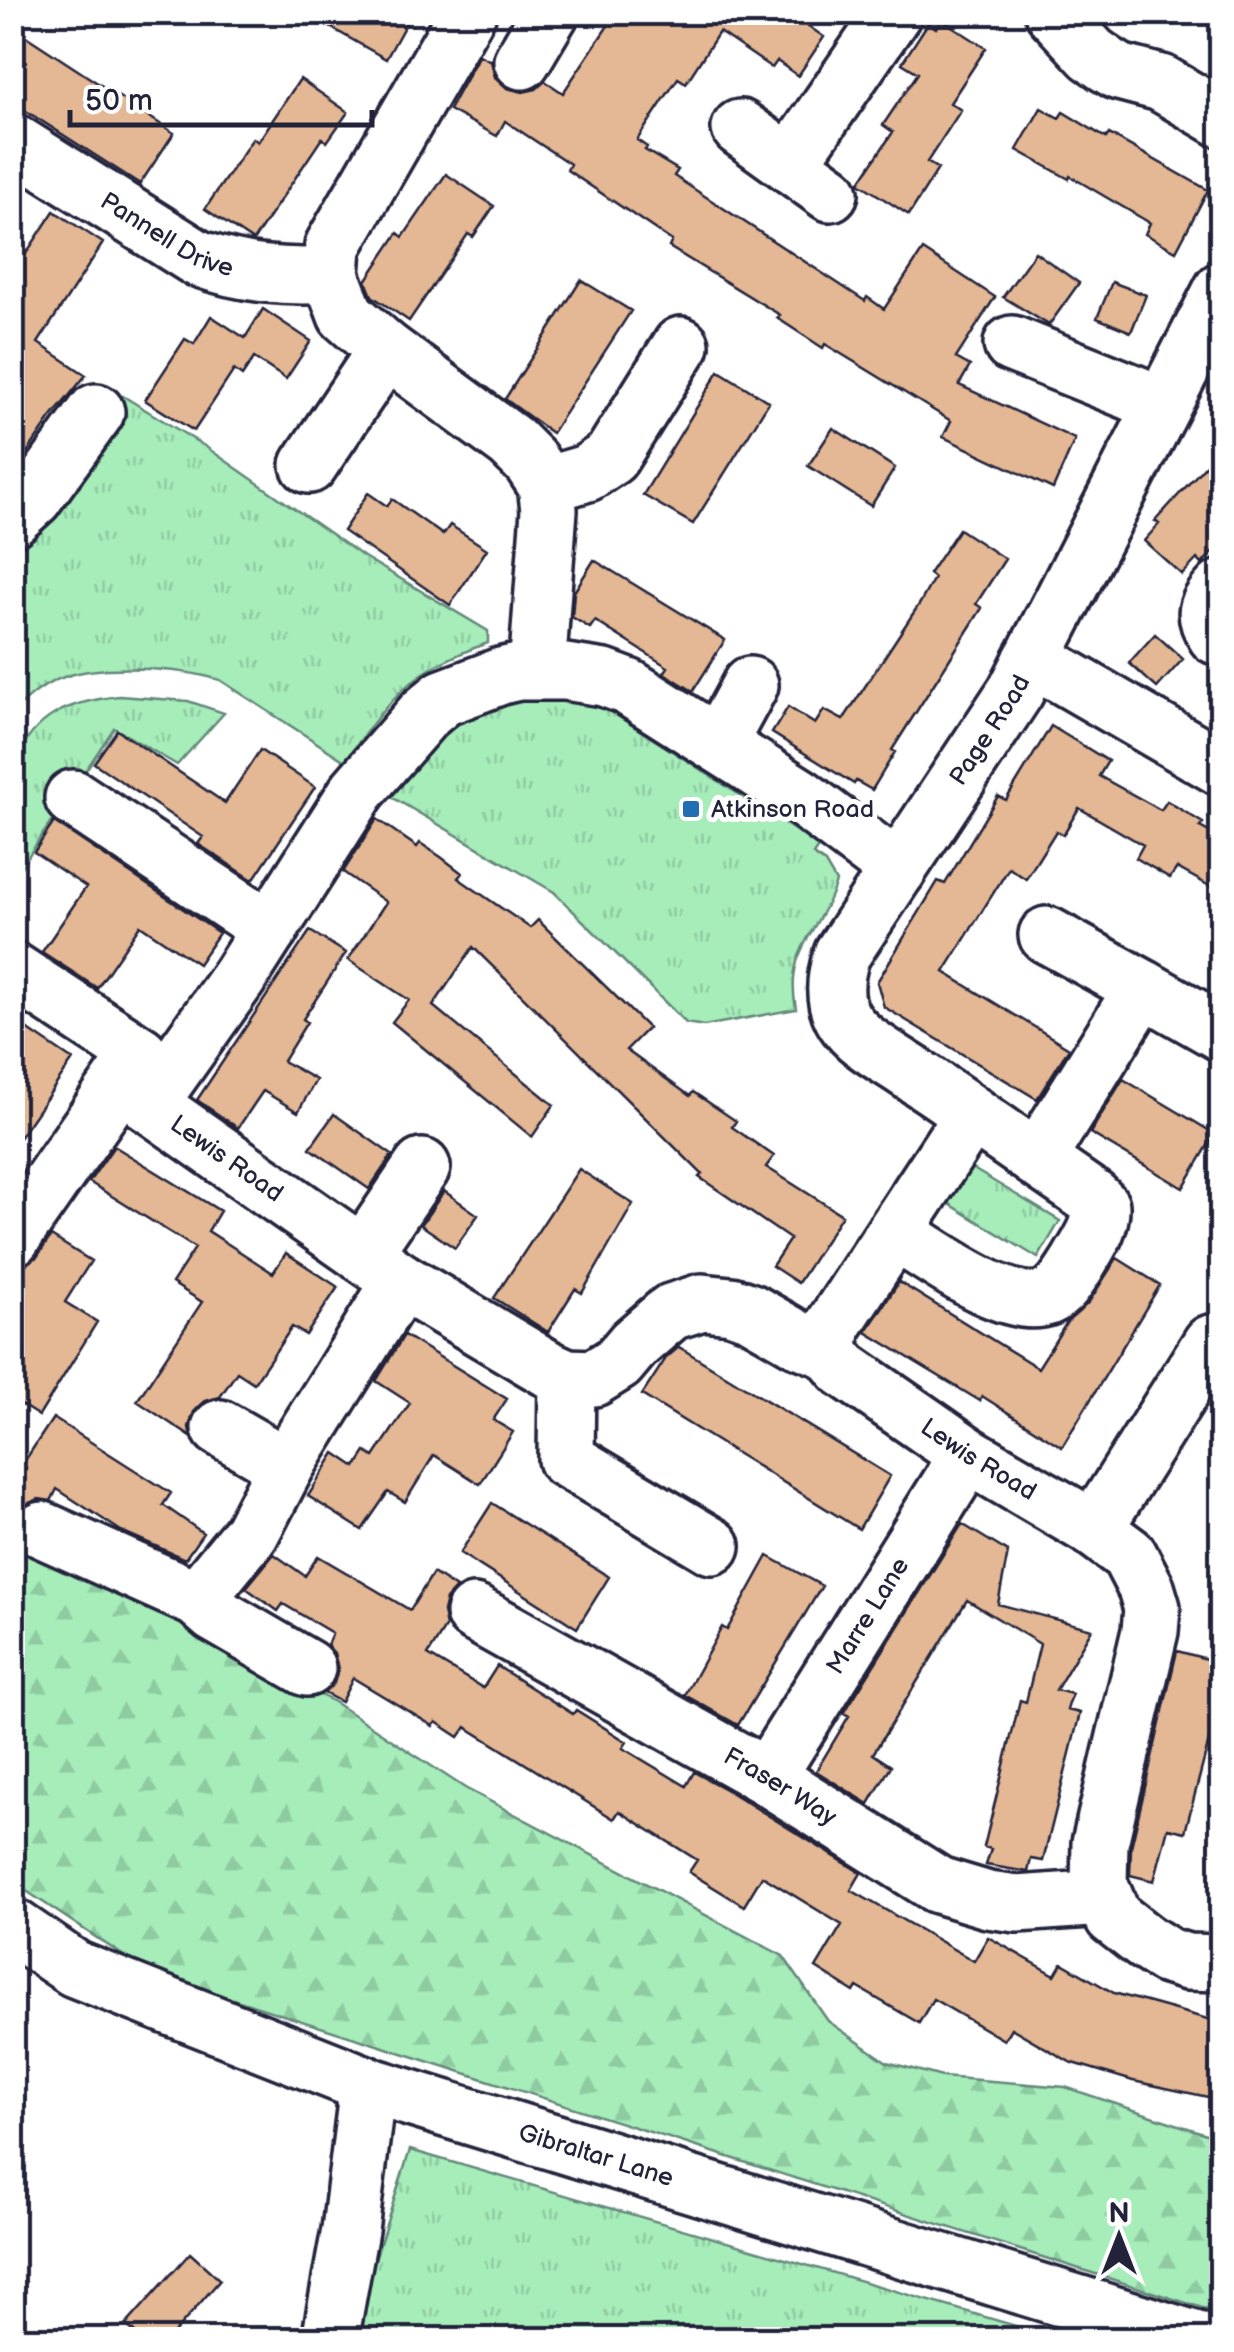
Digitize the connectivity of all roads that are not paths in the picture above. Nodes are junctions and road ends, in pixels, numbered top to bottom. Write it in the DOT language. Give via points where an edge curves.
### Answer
graph roads {
  1 [pos="468,12"];
  2 [pos="551,12"];
  3 [pos="894,12"];
  4 [pos="1053,12"];
  5 [pos="522,61"];
  6 [pos="1222,118"];
  7 [pos="740,128"];
  8 [pos="14,148"];
  9 [pos="331,275"];
  10 [pos="1222,290"];
  11 [pos="1012,344"];
  12 [pos="680,345"];
  13 [pos="386,350"];
  14 [pos="1161,404"];
  15 [pos="96,412"];
  16 [pos="309,465"];
  17 [pos="546,485"];
  18 [pos="12,518"];
  19 [pos="1031,661"];
  20 [pos="537,671"];
  21 [pos="750,685"];
  22 [pos="718,744"];
  23 [pos="1222,768"];
  24 [pos="74,798"];
  25 [pos="898,870"];
  26 [pos="270,928"];
  27 [pos="1047,934"];
  28 [pos="12,970"];
  29 [pos="1142,988"];
  30 [pos="1222,1033"];
  31 [pos="144,1079"];
  32 [pos="972,1114"];
  33 [pos="1037,1159"];
  34 [pos="422,1166"];
  35 [pos="896,1232"];
  36 [pos="12,1238"];
  37 [pos="382,1268"];
  38 [pos="1211,1343"];
  39 [pos="829,1351"];
  40 [pos="567,1377"];
  41 [pos="220,1428"];
  42 [pos="968,1455"];
  43 [pos="286,1466"];
  44 [pos="1094,1529"];
  45 [pos="43,1530"];
  46 [pos="712,1546"];
  47 [pos="197,1599"];
  48 [pos="474,1613"];
  49 [pos="307,1668"];
  50 [pos="767,1777"];
  51 [pos="1104,1898"];
  52 [pos="12,1926"];
  53 [pos="1222,1963"];
  54 [pos="368,2085"];
  55 [pos="330,2340"];
  56 [pos="1197,2340"];
  1 -- 9 [label="street" via="333,246"];
  2 -- 5 [label="street"];
  3 -- 7 [label="street" via="810,178"];
  4 -- 6 [label="street" via="1106,64 1161,83"];
  8 -- 9 [label="street, Pannell Drive" via="197,258 268,276"];
  9 -- 13 [label="street" via="346,315"];
  10 -- 14 [label="street, Page Road"];
  11 -- 14 [label="street"];
  12 -- 17 [label="street" via="612,457"];
  13 -- 16 [label="street"];
  13 -- 17 [label="street" via="511,442"];
  14 -- 19 [label="street, Page Road"];
  15 -- 18 [label="street"];
  17 -- 20 [label="street" via="550,510"];
  19 -- 23 [label="street"];
  19 -- 25 [label="street, Page Road" via="994,729"];
  20 -- 22 [label="street" via="584,674 628,687"];
  20 -- 26 [label="street" via="484,681 424,714 358,790"];
  21 -- 22 [label="street"];
  22 -- 25 [label="street"];
  24 -- 26 [label="street"];
  25 -- 32 [label="street, Page Road" via="842,954 835,974 837,1007 863,1043"];
  26 -- 31 [label="street"];
  27 -- 29 [label="street"];
  28 -- 31 [label="street, Lewis Road"];
  29 -- 30 [label="street"];
  29 -- 33 [label="street"];
  31 -- 36 [label="street"];
  31 -- 37 [label="street, Lewis Road"];
  32 -- 33 [label="street, Page Road"];
  32 -- 35 [label="street"];
  33 -- 35 [label="street, Page Road" via="1101,1206 1098,1227 1078,1263 1045,1299 1008,1298"];
  34 -- 37 [label="street"];
  35 -- 39 [label="street" via="833,1326"];
  37 -- 40 [label="street, Lewis Road"];
  37 -- 43 [label="street"];
  38 -- 44 [label="street"];
  39 -- 40 [label="street, Lewis Road" via="751,1312 702,1302 671,1312 607,1372"];
  39 -- 42 [label="street, Lewis Road" via="844,1369"];
  40 -- 46 [label="street" via="566,1459"];
  41 -- 43 [label="street"];
  42 -- 44 [label="street, Lewis Road"];
  42 -- 50 [label="street, Marre Lane"];
  43 -- 47 [label="street" via="251,1533"];
  44 -- 51 [label="street, Lewis Road" via="1138,1567 1152,1608 1100,1842"];
  45 -- 47 [label="street"];
  47 -- 49 [label="street"];
  48 -- 50 [label="street, Fraser Way"];
  50 -- 51 [label="street, Fraser Way" via="938,1885 1017,1904"];
  51 -- 53 [label="street" via="1113,1917 1167,1956"];
  52 -- 54 [label="street, Gibraltar Lane" via="75,1969"];
  54 -- 55 [label="street"];
  54 -- 56 [label="street, Gibraltar Lane"];
}
